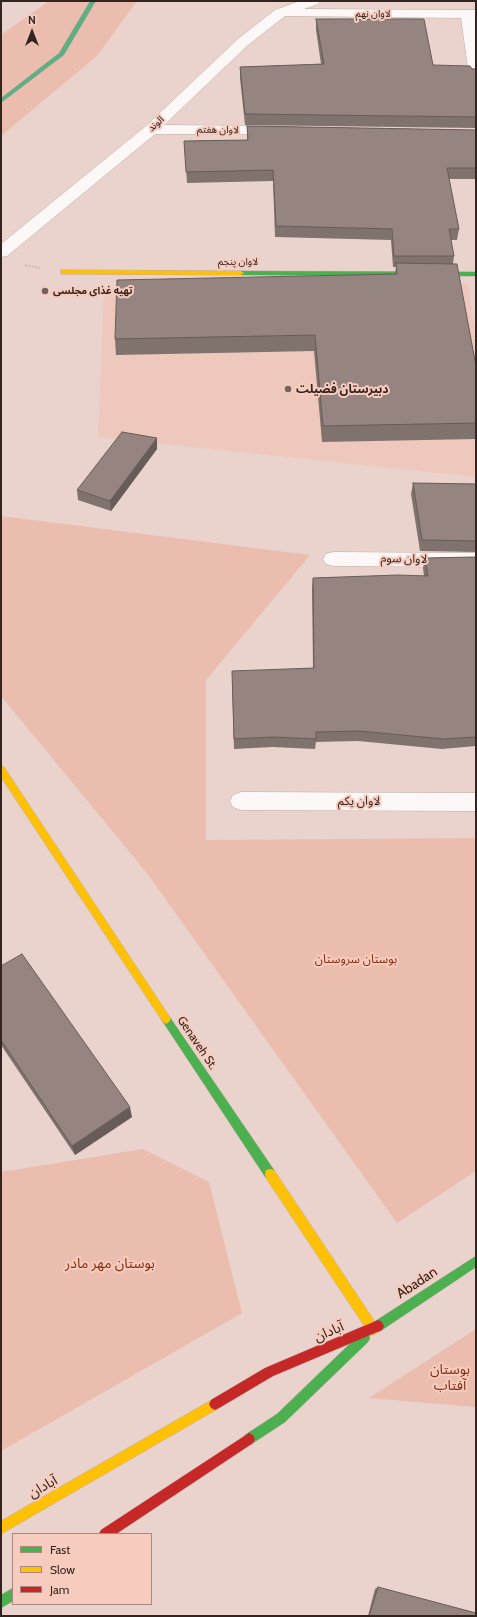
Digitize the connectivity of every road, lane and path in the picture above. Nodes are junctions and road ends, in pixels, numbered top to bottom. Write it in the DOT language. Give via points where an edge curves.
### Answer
graph roads {
  1 [pos="313,1"];
  2 [pos="280,13"];
  3 [pos="471,14"];
  4 [pos="476,75"];
  5 [pos="151,129"];
  6 [pos="294,131"];
  7 [pos="1,252"];
  8 [pos="24,265"];
  9 [pos="63,272"];
  10 [pos="476,274"];
  11 [pos="333,558"];
  12 [pos="476,560"];
  13 [pos="1,770"];
  14 [pos="241,801"];
  15 [pos="476,802"];
  16 [pos="476,1261"];
  17 [pos="373,1329"];
  18 [pos="1,1528"];
  19 [pos="107,1533"];
  20 [pos="12,1595"];
  21 [pos="1,1602"];
  1 -- 2 [label="street, الوند"];
  2 -- 3 [label="street, لاوان نهم"];
  2 -- 5 [label="street, الوند" via="243,42"];
  3 -- 4 [label="street"];
  5 -- 6 [label="street, لاوان هفتم"];
  5 -- 7 [label="street, الوند"];
  8 -- 9 [label="path"];
  9 -- 10 [label="main road, لاوان پنجم"];
  11 -- 12 [label="street, لاوان سوم"];
  13 -- 17 [label="main road, Genaveh St."];
  14 -- 15 [label="street, لاوان یکم"];
  16 -- 17 [label="main road, Abadan"];
  17 -- 18 [label="main road, آبادان" via="269,1372"];
  17 -- 19 [label="main road, آبادان" via="281,1418"];
  20 -- 21 [label="main road"];
}
